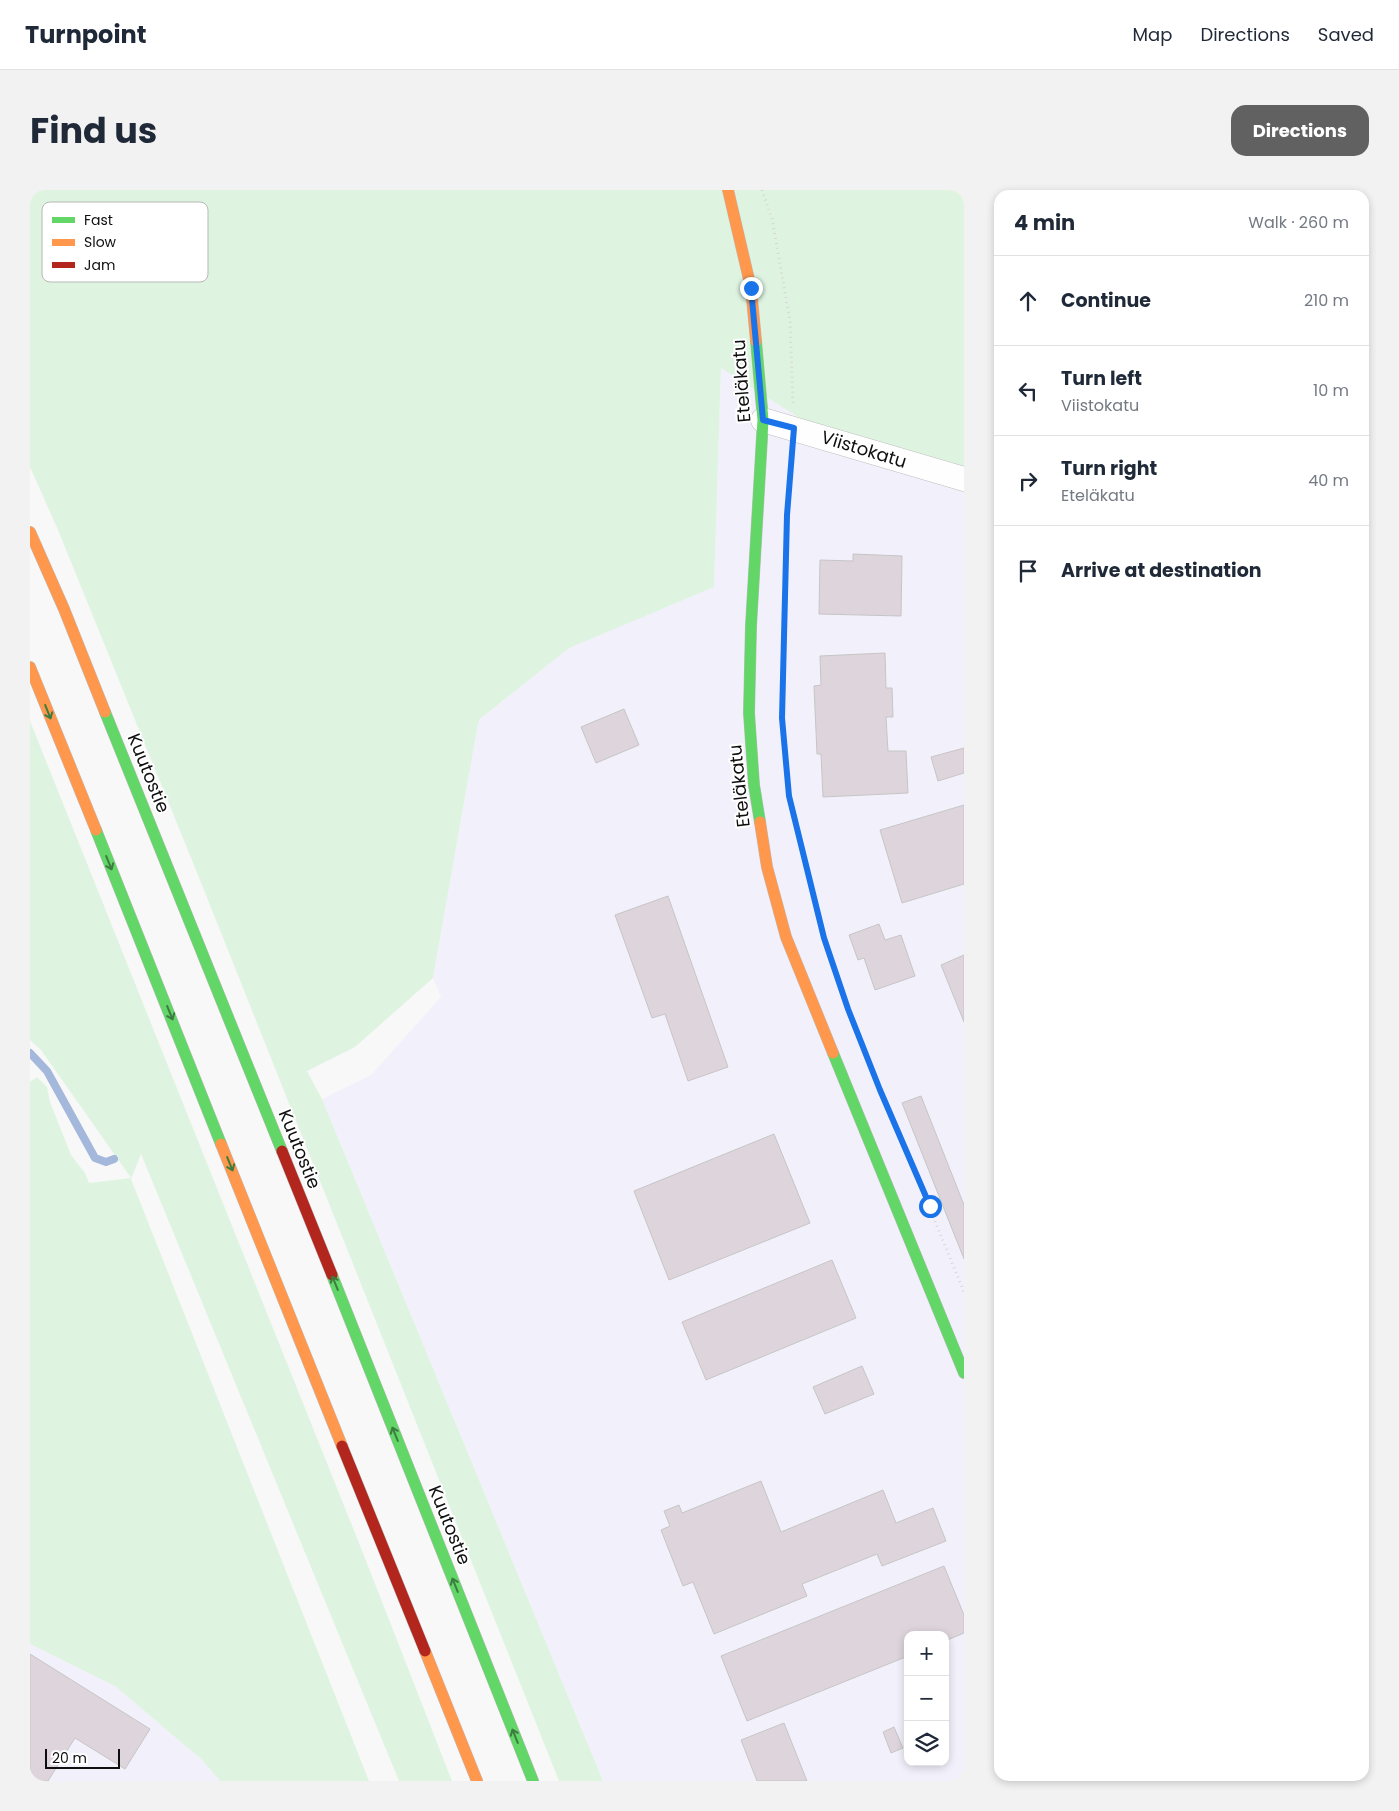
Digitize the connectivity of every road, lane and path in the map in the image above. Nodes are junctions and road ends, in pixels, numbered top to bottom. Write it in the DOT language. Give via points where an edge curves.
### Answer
graph roads {
  1 [pos="728,190"];
  2 [pos="762,190"];
  3 [pos="763,420"];
  4 [pos="794,428"];
  5 [pos="964,479"];
  6 [pos="30,532"];
  7 [pos="30,667"];
  8 [pos="964,1292"];
  9 [pos="964,1373"];
  10 [pos="477,1781"];
  11 [pos="533,1781"];
  1 -- 3 [label="main road, Eteläkatu" via="751,288"];
  2 -- 4 [label="path" via="772,219 790,321"];
  3 -- 4 [label="street, Viistokatu"];
  3 -- 9 [label="main road, Eteläkatu" via="749,713 754,785 767,867 786,937"];
  4 -- 5 [label="street, Viistokatu"];
  4 -- 8 [label="path" via="787,515 782,699 789,796 824,938 845,1000"];
  11 -- 6 [label="main road, Kuutostie, one-way" via="68,618"];
  7 -- 10 [label="main road, one-way"];
}
